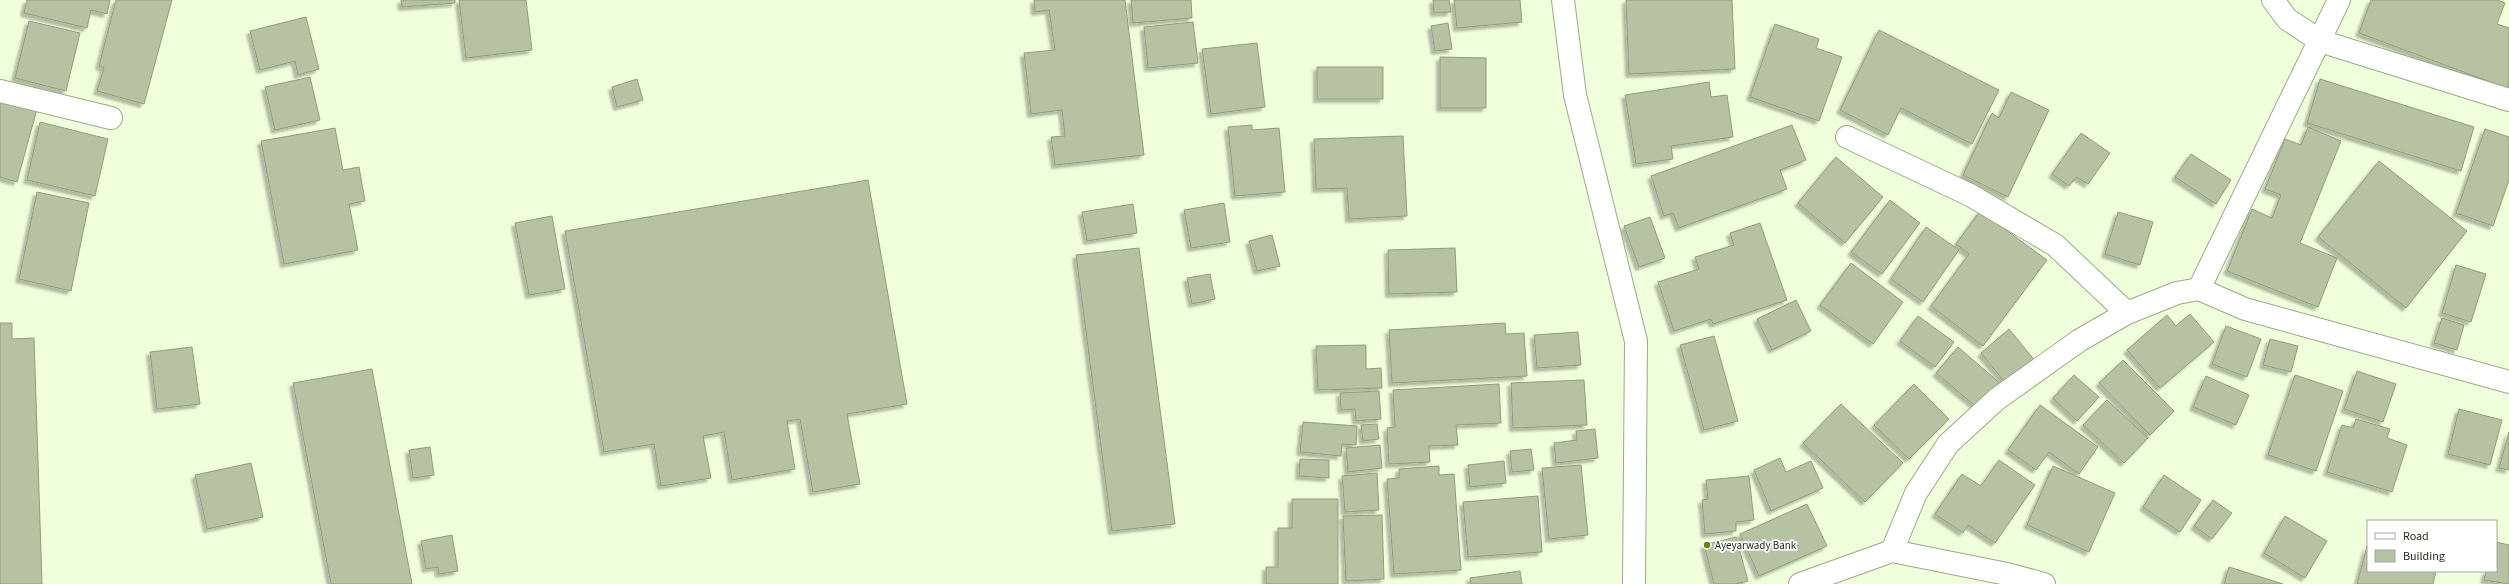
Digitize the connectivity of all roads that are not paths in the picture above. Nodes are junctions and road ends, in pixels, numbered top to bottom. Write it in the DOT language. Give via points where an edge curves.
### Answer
graph roads {
  1 [pos="1563,0"];
  2 [pos="2273,0"];
  3 [pos="2339,0"];
  4 [pos="2320,41"];
  5 [pos="0,91"];
  6 [pos="2509,100"];
  7 [pos="110,118"];
  8 [pos="1847,137"];
  9 [pos="2200,290"];
  10 [pos="2127,312"];
  11 [pos="2509,382"];
  12 [pos="1892,551"];
  13 [pos="1634,584"];
  14 [pos="1800,584"];
  15 [pos="2044,584"];
  1 -- 13 [label="street" via="1575,94 1636,342"];
  2 -- 4 [label="street" via="2287,19"];
  3 -- 4 [label="street"];
  4 -- 6 [label="street"];
  4 -- 9 [label="street"];
  5 -- 7 [label="street"];
  8 -- 10 [label="street" via="1970,195 2056,245"];
  9 -- 10 [label="street" via="2177,293"];
  9 -- 11 [label="street" via="2244,309"];
  10 -- 12 [label="street" via="2080,340 1997,399 1948,444 1916,493"];
  12 -- 14 [label="street"];
  12 -- 15 [label="street"];
}
